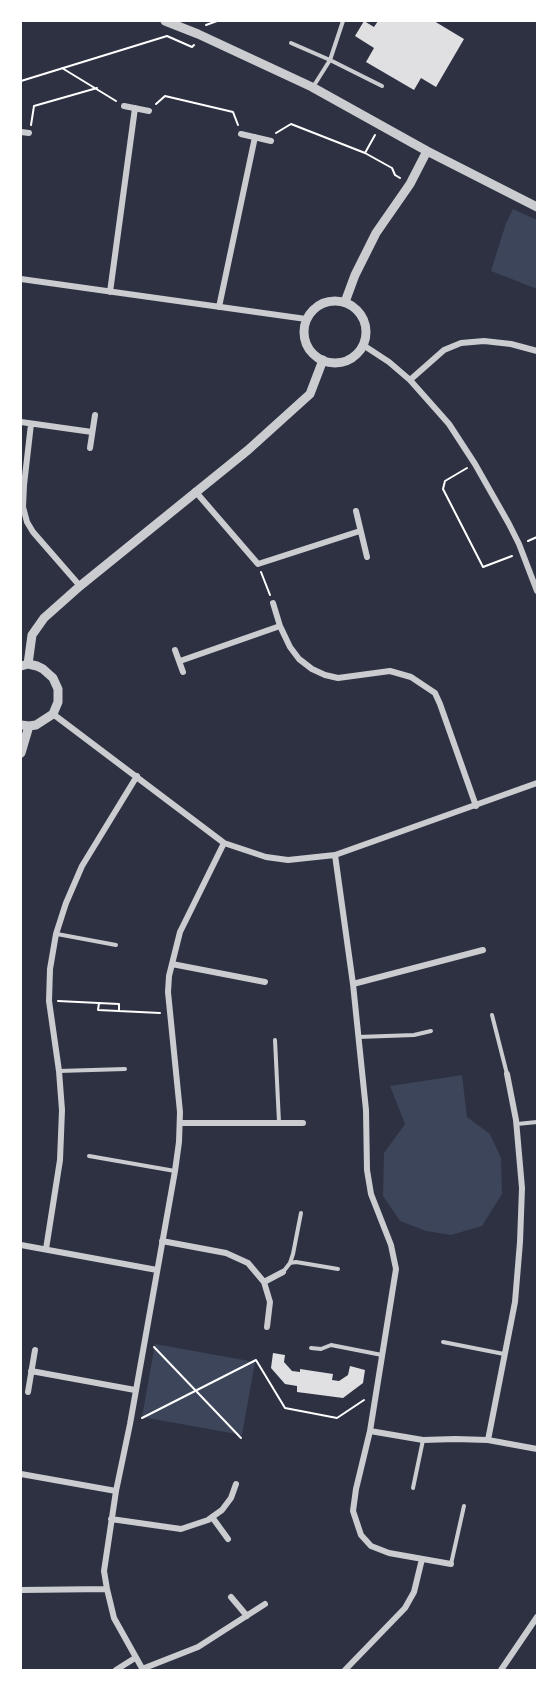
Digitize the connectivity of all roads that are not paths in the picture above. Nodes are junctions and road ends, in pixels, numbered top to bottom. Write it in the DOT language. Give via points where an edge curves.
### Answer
graph roads {
  1 [pos="165,21"];
  2 [pos="343,21"];
  3 [pos="291,43"];
  4 [pos="330,60"];
  5 [pos="382,86"];
  6 [pos="312,87"];
  7 [pos="124,106"];
  8 [pos="135,108"];
  9 [pos="149,111"];
  10 [pos="21,132"];
  11 [pos="29,134"];
  12 [pos="241,134"];
  13 [pos="255,137"];
  14 [pos="271,141"];
  15 [pos="427,151"];
  16 [pos="537,207"];
  17 [pos="21,279"];
  18 [pos="110,292"];
  19 [pos="345,302"];
  20 [pos="219,307"];
  21 [pos="306,319"];
  22 [pos="363,345"];
  23 [pos="537,351"];
  24 [pos="323,360"];
  25 [pos="410,380"];
  26 [pos="94,415"];
  27 [pos="21,422"];
  28 [pos="31,424"];
  29 [pos="92,432"];
  30 [pos="90,448"];
  31 [pos="195,491"];
  32 [pos="356,511"];
  33 [pos="24,524"];
  34 [pos="360,531"];
  35 [pos="367,557"];
  36 [pos="80,586"];
  37 [pos="537,591"];
  38 [pos="273,603"];
  39 [pos="280,626"];
  40 [pos="175,650"];
  41 [pos="180,660"];
  42 [pos="25,665"];
  43 [pos="183,672"];
  44 [pos="53,714"];
  45 [pos="25,725"];
  46 [pos="21,753"];
  47 [pos="136,776"];
  48 [pos="537,783"];
  49 [pos="476,806"];
  50 [pos="224,843"];
  51 [pos="335,855"];
  52 [pos="56,934"];
  53 [pos="116,945"];
  54 [pos="483,950"];
  55 [pos="172,964"];
  56 [pos="265,982"];
  57 [pos="352,984"];
  58 [pos="492,1015"];
  59 [pos="432,1031"];
  60 [pos="358,1036"];
  61 [pos="275,1040"];
  62 [pos="124,1069"];
  63 [pos="59,1071"];
  64 [pos="507,1074"];
  65 [pos="537,1122"];
  66 [pos="180,1123"];
  67 [pos="279,1123"];
  68 [pos="303,1123"];
  69 [pos="516,1124"];
  70 [pos="89,1156"];
  71 [pos="176,1172"];
  72 [pos="301,1213"];
  73 [pos="162,1241"];
  74 [pos="21,1245"];
  75 [pos="46,1249"];
  76 [pos="290,1263"];
  77 [pos="338,1269"];
  78 [pos="157,1270"];
  79 [pos="283,1272"];
  80 [pos="264,1282"];
  81 [pos="267,1327"];
  82 [pos="443,1342"];
  83 [pos="311,1348"];
  84 [pos="35,1350"];
  85 [pos="505,1354"];
  86 [pos="382,1356"];
  87 [pos="31,1371"];
  88 [pos="135,1390"];
  89 [pos="27,1392"];
  90 [pos="370,1431"];
  91 [pos="423,1440"];
  92 [pos="488,1440"];
  93 [pos="537,1449"];
  94 [pos="21,1474"];
  95 [pos="236,1484"];
  96 [pos="413,1488"];
  97 [pos="116,1491"];
  98 [pos="464,1506"];
  99 [pos="212,1517"];
  100 [pos="111,1519"];
  101 [pos="228,1539"];
  102 [pos="422,1559"];
  103 [pos="451,1564"];
  104 [pos="107,1589"];
  105 [pos="21,1590"];
  106 [pos="231,1597"];
  107 [pos="265,1604"];
  108 [pos="247,1616"];
  109 [pos="537,1617"];
  110 [pos="135,1658"];
  111 [pos="116,1670"];
  112 [pos="142,1670"];
  113 [pos="345,1670"];
  114 [pos="501,1670"];
  1 -- 6 [label="street"];
  2 -- 4 [label="lane"];
  3 -- 4 [label="lane"];
  4 -- 5 [label="lane"];
  4 -- 6 [label="lane"];
  6 -- 15 [label="street"];
  7 -- 8 [label="street"];
  8 -- 9 [label="street"];
  8 -- 18 [label="street"];
  10 -- 11 [label="street"];
  12 -- 13 [label="street"];
  13 -- 14 [label="street"];
  13 -- 20 [label="street"];
  15 -- 16 [label="street"];
  15 -- 19 [label="street" via="376,233"];
  17 -- 18 [label="street"];
  18 -- 20 [label="street"];
  19 -- 21 [label="street" via="322,303"];
  19 -- 22 [label="street" via="354,307 365,324"];
  20 -- 21 [label="street"];
  21 -- 24 [label="street" via="306,343"];
  22 -- 24 [label="street" via="346,361"];
  22 -- 25 [label="street"];
  23 -- 25 [label="street" via="484,341 461,343 444,350"];
  24 -- 31 [label="street" via="310,394"];
  25 -- 37 [label="street" via="449,424 475,464 509,524"];
  26 -- 29 [label="street"];
  27 -- 28 [label="street"];
  28 -- 29 [label="street"];
  28 -- 33 [label="street"];
  29 -- 30 [label="street"];
  31 -- 34 [label="street" via="258,564"];
  31 -- 36 [label="street"];
  32 -- 34 [label="street"];
  33 -- 36 [label="street"];
  34 -- 35 [label="street"];
  36 -- 42 [label="street" via="44,618 32,635"];
  38 -- 39 [label="street"];
  39 -- 41 [label="street"];
  39 -- 49 [label="street" via="299,659 325,675 338,678 390,671 411,677 435,693"];
  40 -- 41 [label="street"];
  41 -- 43 [label="street"];
  42 -- 44 [label="street" via="43,669 53,678 58,689"];
  44 -- 45 [label="street" via="36,725"];
  44 -- 47 [label="street"];
  45 -- 46 [label="street"];
  47 -- 50 [label="street"];
  47 -- 52 [label="street" via="82,866"];
  48 -- 49 [label="street"];
  49 -- 51 [label="street"];
  50 -- 51 [label="street" via="252,854 288,860"];
  50 -- 55 [label="street" via="180,932"];
  51 -- 57 [label="street"];
  52 -- 53 [label="lane"];
  52 -- 63 [label="street" via="49,1001"];
  54 -- 57 [label="street"];
  55 -- 56 [label="street"];
  55 -- 66 [label="street" via="168,992"];
  57 -- 60 [label="street"];
  58 -- 64 [label="lane"];
  59 -- 60 [label="lane"];
  60 -- 86 [label="street" via="366,1110 367,1170 396,1269"];
  61 -- 67 [label="lane"];
  62 -- 63 [label="lane"];
  63 -- 75 [label="street" via="60,1160"];
  64 -- 69 [label="street"];
  65 -- 69 [label="lane"];
  66 -- 67 [label="street"];
  66 -- 71 [label="street"];
  67 -- 68 [label="street"];
  69 -- 85 [label="street" via="522,1188 520,1242"];
  70 -- 71 [label="lane"];
  71 -- 73 [label="street"];
  72 -- 76 [label="lane"];
  73 -- 78 [label="street"];
  73 -- 80 [label="street" via="226,1253 248,1263"];
  74 -- 75 [label="street"];
  75 -- 78 [label="street"];
  76 -- 77 [label="lane"];
  76 -- 79 [label="lane"];
  78 -- 88 [label="street"];
  79 -- 80 [label="street"];
  80 -- 81 [label="street" via="270,1302"];
  82 -- 85 [label="lane"];
  83 -- 86 [label="lane" via="331,1345"];
  84 -- 87 [label="street"];
  85 -- 92 [label="street"];
  86 -- 90 [label="street"];
  87 -- 88 [label="street"];
  87 -- 89 [label="street"];
  88 -- 97 [label="street"];
  90 -- 91 [label="street"];
  90 -- 102 [label="street" via="353,1511 361,1535 371,1546"];
  91 -- 92 [label="street"];
  91 -- 96 [label="lane"];
  92 -- 93 [label="street"];
  94 -- 97 [label="street"];
  95 -- 99 [label="street" via="231,1498"];
  97 -- 100 [label="street"];
  98 -- 103 [label="lane"];
  99 -- 100 [label="street" via="181,1529"];
  99 -- 101 [label="street"];
  100 -- 104 [label="street" via="104,1571"];
  102 -- 103 [label="street"];
  102 -- 113 [label="street" via="414,1592 405,1608"];
  104 -- 105 [label="street"];
  104 -- 110 [label="street" via="114,1618"];
  106 -- 108 [label="street"];
  107 -- 108 [label="street"];
  108 -- 112 [label="street" via="198,1647"];
  109 -- 114 [label="street"];
  110 -- 111 [label="street"];
  110 -- 112 [label="street"];
}
